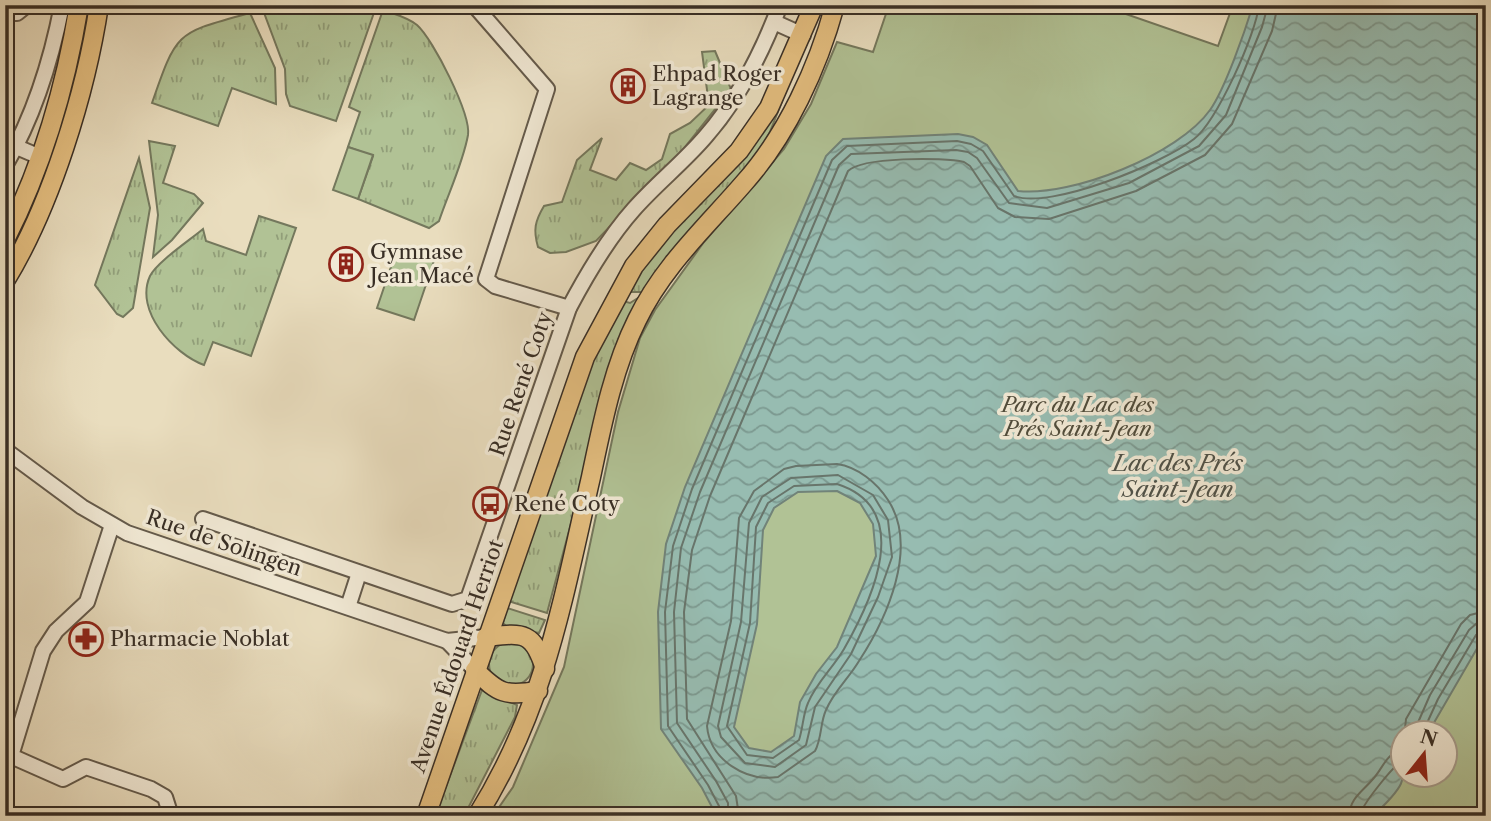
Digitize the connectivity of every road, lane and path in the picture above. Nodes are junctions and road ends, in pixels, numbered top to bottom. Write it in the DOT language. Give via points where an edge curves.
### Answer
graph roads {
  1 [pos="27,5"];
  2 [pos="62,5"];
  3 [pos="79,5"];
  4 [pos="99,5"];
  5 [pos="474,5"];
  6 [pos="779,5"];
  7 [pos="814,5"];
  8 [pos="835,5"];
  9 [pos="5,13"];
  10 [pos="774,22"];
  11 [pos="803,35"];
  12 [pos="11,145"];
  13 [pos="40,157"];
  14 [pos="5,166"];
  15 [pos="5,240"];
  16 [pos="7,274"];
  17 [pos="569,308"];
  18 [pos="7,455"];
  19 [pos="203,520"];
  20 [pos="112,525"];
  21 [pos="359,573"];
  22 [pos="348,607"];
  23 [pos="486,637"];
  24 [pos="447,641"];
  25 [pos="545,668"];
  26 [pos="475,670"];
  27 [pos="538,691"];
  28 [pos="171,816"];
  29 [pos="426,816"];
  30 [pos="477,816"];
  1 -- 9 [label="street" via="17,13"];
  2 -- 12 [label="street" via="51,61"];
  3 -- 13 [label="main road"];
  4 -- 16 [label="main road" via="69,135"];
  5 -- 17 [label="street" via="547,89 486,279 495,286"];
  6 -- 10 [label="street, Rue René Coty"];
  7 -- 11 [label="main road, Avenue Édouard Herriot"];
  8 -- 25 [label="main road" via="810,72 763,159 687,244 636,320 600,438"];
  10 -- 11 [label="street"];
  10 -- 17 [label="street, Rue René Coty" via="753,70 727,109 706,137 633,210"];
  11 -- 23 [label="main road, Avenue Édouard Herriot" via="769,108 739,151 634,266 601,324 585,357"];
  12 -- 13 [label="street"];
  12 -- 14 [label="street"];
  13 -- 15 [label="main road"];
  17 -- 21 [label="street, Rue René Coty" via="468,600 452,604"];
  18 -- 20 [label="street, Rue de Solingen"];
  19 -- 21 [label="street, Rue René Coty"];
  20 -- 22 [label="street, Rue de Solingen"];
  20 -- 28 [label="street" via="87,602 56,631 43,651 11,756 63,779 86,767 151,789 165,797"];
  21 -- 22 [label="street"];
  22 -- 24 [label="street, Rue de Solingen"];
  23 -- 24 [label="street, Rue de Solingen"];
  23 -- 25 [label="main road" via="529,636"];
  23 -- 26 [label="main road, Avenue Édouard Herriot"];
  24 -- 26 [label="street, Rue de Solingen"];
  25 -- 27 [label="main road"];
  26 -- 27 [label="main road" via="505,694"];
  26 -- 29 [label="main road, Avenue Édouard Herriot"];
  27 -- 30 [label="main road" via="503,774"];
}
